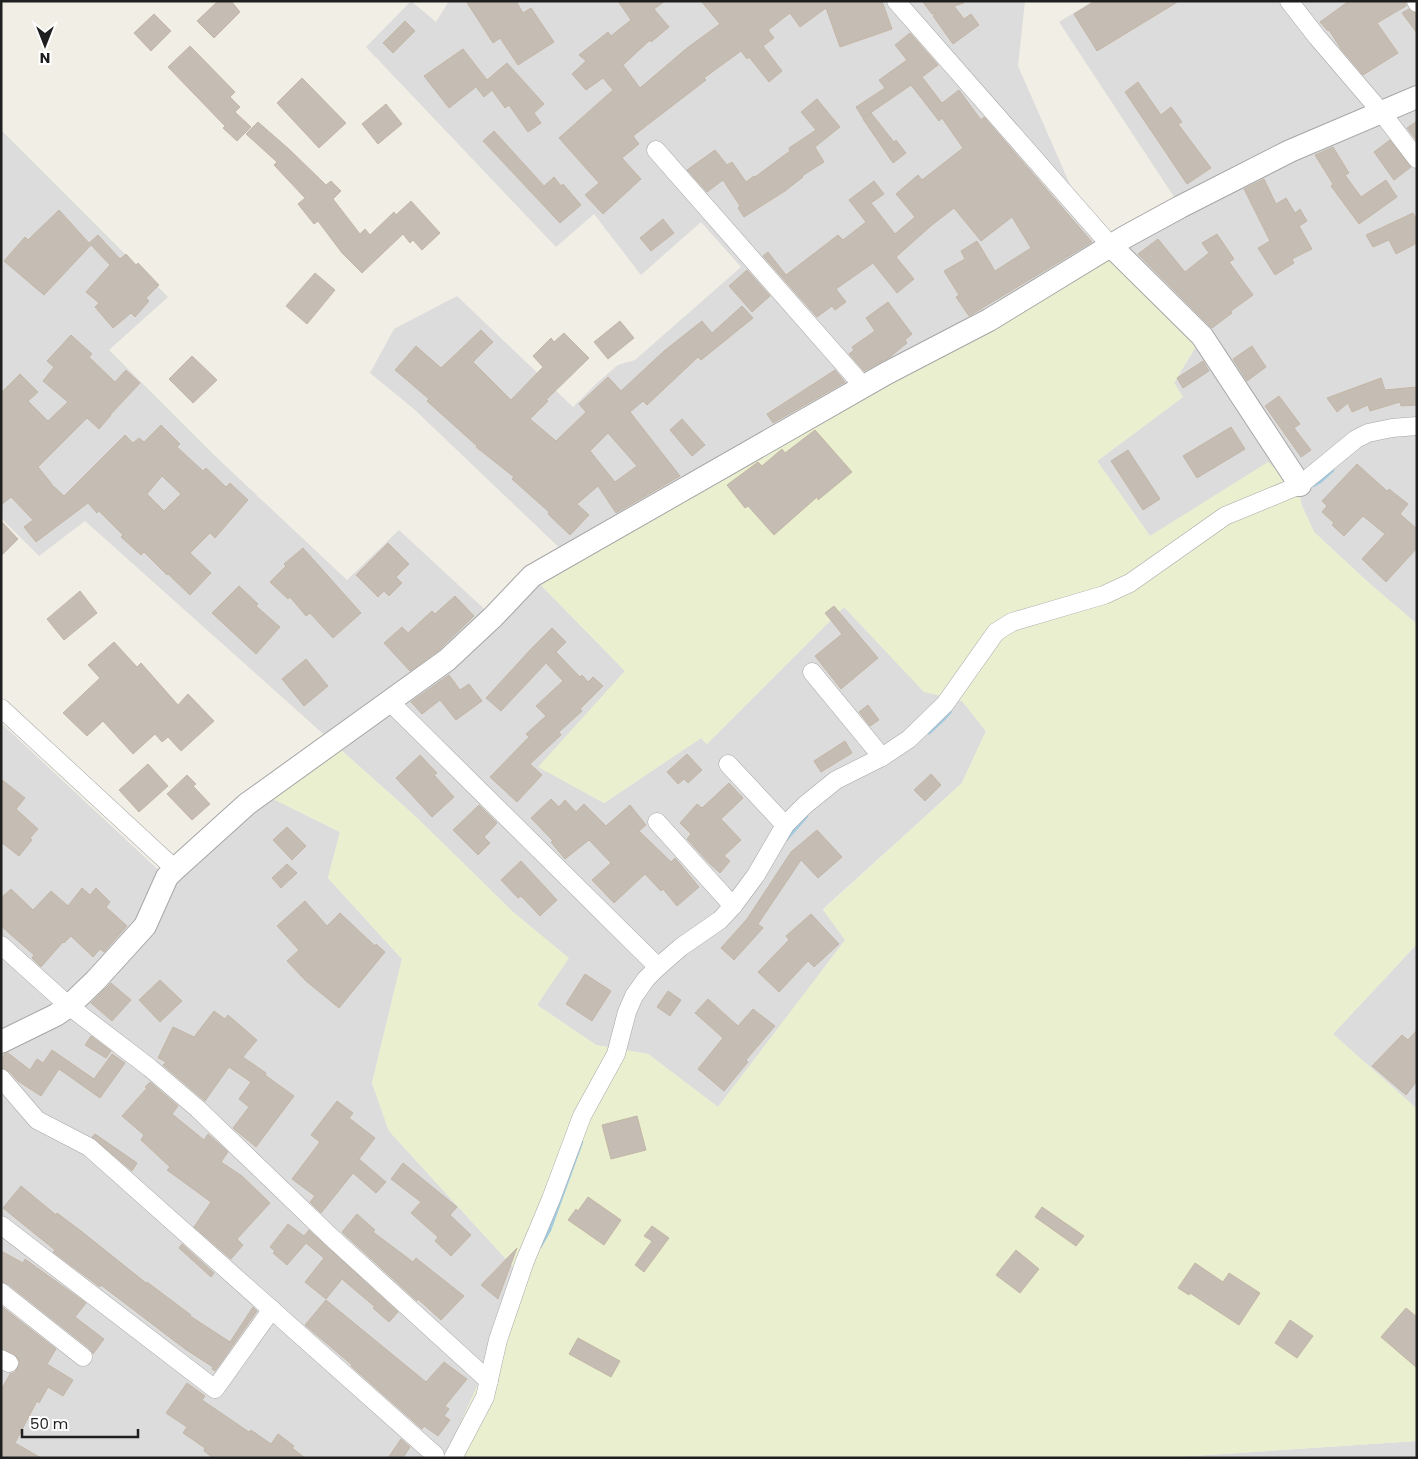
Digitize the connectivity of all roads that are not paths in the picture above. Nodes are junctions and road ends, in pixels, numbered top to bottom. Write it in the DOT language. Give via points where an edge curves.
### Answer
graph roads {
  1 [pos="896,1"];
  2 [pos="1289,1"];
  3 [pos="1417,97"];
  4 [pos="1382,113"];
  5 [pos="656,150"];
  6 [pos="1417,159"];
  7 [pos="1111,246"];
  8 [pos="864,387"];
  9 [pos="1417,426"];
  10 [pos="1300,486"];
  11 [pos="812,672"];
  12 [pos="389,700"];
  13 [pos="1,708"];
  14 [pos="882,758"];
  15 [pos="728,764"];
  16 [pos="658,822"];
  17 [pos="785,825"];
  18 [pos="174,869"];
  19 [pos="733,906"];
  20 [pos="1,945"];
  21 [pos="658,966"];
  22 [pos="69,1006"];
  23 [pos="1,1042"];
  24 [pos="1,1078"];
  25 [pos="1,1225"];
  26 [pos="1,1292"];
  27 [pos="272,1309"];
  28 [pos="83,1358"];
  29 [pos="489,1381"];
  30 [pos="435,1455"];
  31 [pos="454,1458"];
  1 -- 7 [label="street"];
  2 -- 4 [label="street"];
  3 -- 4 [label="street"];
  4 -- 6 [label="street"];
  4 -- 7 [label="street" via="1290,151"];
  5 -- 8 [label="street"];
  7 -- 8 [label="street" via="989,320"];
  7 -- 10 [label="street" via="1202,336"];
  8 -- 12 [label="street" via="532,576 447,660"];
  9 -- 10 [label="street" via="1392,428 1356,439"];
  10 -- 14 [label="street" via="1225,516 1130,583 1104,596 1012,622 996,632 945,704 909,739"];
  11 -- 14 [label="street"];
  12 -- 18 [label="street" via="247,804"];
  12 -- 21 [label="street"];
  13 -- 18 [label="street"];
  14 -- 17 [label="street" via="836,780"];
  15 -- 17 [label="street"];
  16 -- 19 [label="street"];
  17 -- 19 [label="street" via="756,875"];
  18 -- 22 [label="street" via="167,877 145,926"];
  19 -- 21 [label="street" via="720,920"];
  20 -- 22 [label="street"];
  21 -- 29 [label="street" via="634,996 616,1054 578,1125 498,1340"];
  22 -- 23 [label="street"];
  22 -- 29 [label="street" via="150,1068 198,1110"];
  24 -- 27 [label="street" via="37,1120 89,1147"];
  25 -- 27 [label="street" via="215,1389"];
  26 -- 28 [label="street"];
  27 -- 30 [label="street"];
  29 -- 31 [label="street" via="485,1397"];
}
